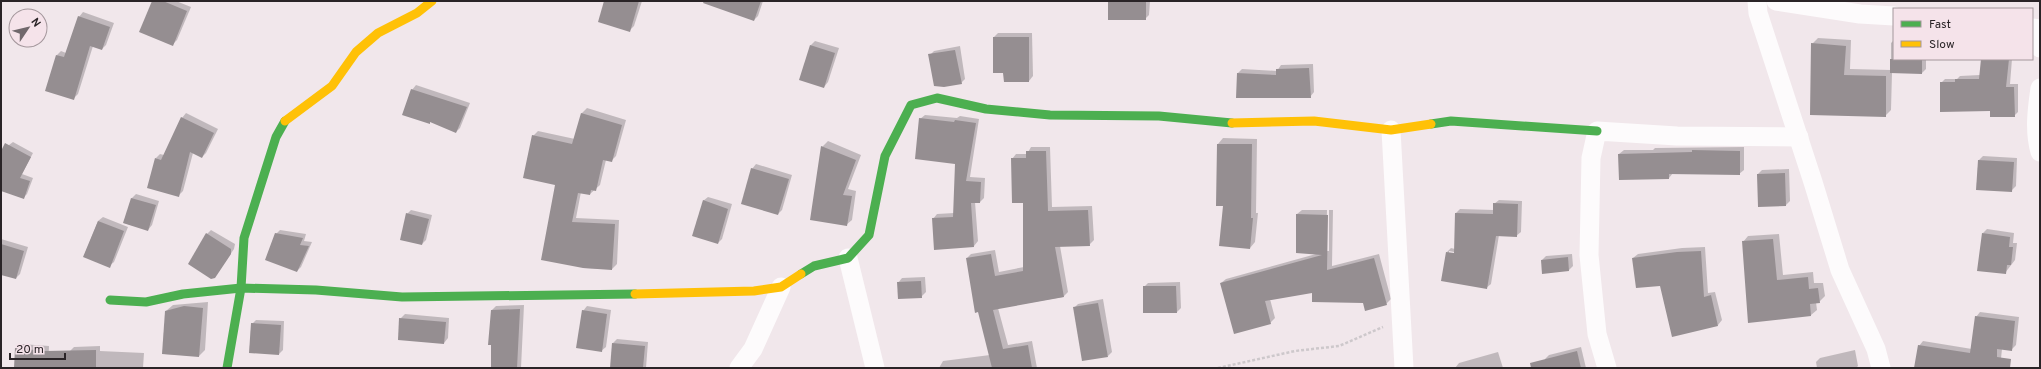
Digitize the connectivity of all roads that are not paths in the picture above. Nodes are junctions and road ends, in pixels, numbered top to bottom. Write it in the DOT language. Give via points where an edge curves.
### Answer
graph roads {
  1 [pos="432,1"];
  2 [pos="1757,1"];
  3 [pos="1776,1"];
  4 [pos="1893,16"];
  5 [pos="2040,88"];
  6 [pos="1391,130"];
  7 [pos="1597,131"];
  8 [pos="1799,137"];
  9 [pos="2040,152"];
  10 [pos="848,258"];
  11 [pos="241,288"];
  12 [pos="781,288"];
  13 [pos="110,300"];
  14 [pos="227,368"];
  15 [pos="739,368"];
  16 [pos="875,368"];
  17 [pos="1404,368"];
  18 [pos="1607,368"];
  19 [pos="1881,368"];
  1 -- 11 [label="street" via="417,13 378,33 356,52 332,86 284,122 276,137 244,238"];
  2 -- 8 [label="street" via="1758,13"];
  3 -- 4 [label="street" via="1860,14"];
  5 -- 9 [label="street" via="2036,109"];
  6 -- 7 [label="street" via="1451,121"];
  6 -- 10 [label="street" via="1314,121 1231,123 1159,116 1050,115 986,109 937,98 911,105 885,156 868,236"];
  6 -- 17 [label="street"];
  7 -- 8 [label="street" via="1677,136"];
  7 -- 18 [label="street" via="1591,158 1589,254 1596,334"];
  8 -- 19 [label="street" via="1840,270 1876,349"];
  10 -- 12 [label="street" via="814,266"];
  10 -- 16 [label="street"];
  11 -- 12 [label="street" via="402,296 492,297 754,291"];
  11 -- 13 [label="street" via="183,294 146,302"];
  11 -- 14 [label="street"];
  12 -- 15 [label="street" via="754,349"];
}
